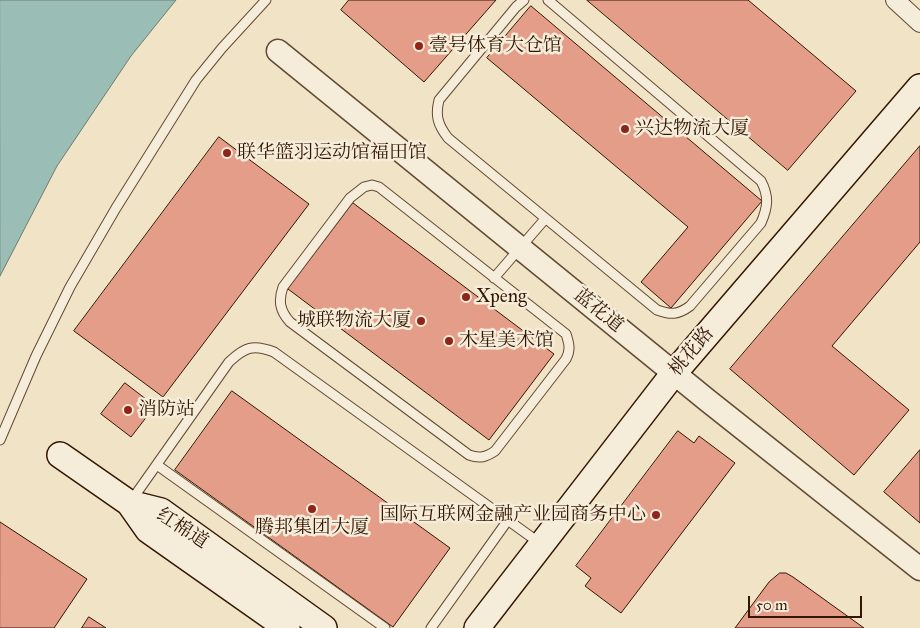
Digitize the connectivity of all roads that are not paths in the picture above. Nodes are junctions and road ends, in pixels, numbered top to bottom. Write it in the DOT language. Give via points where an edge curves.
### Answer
graph roads {
  1 [pos="266,0"];
  2 [pos="524,0"];
  3 [pos="548,0"];
  4 [pos="895,0"];
  5 [pos="920,23"];
  6 [pos="278,51"];
  7 [pos="920,87"];
  8 [pos="545,219"];
  9 [pos="520,248"];
  10 [pos="494,278"];
  11 [pos="674,373"];
  12 [pos="0,440"];
  13 [pos="60,455"];
  14 [pos="157,465"];
  15 [pos="129,504"];
  16 [pos="508,520"];
  17 [pos="541,544"];
  18 [pos="920,569"];
  19 [pos="287,628"];
  20 [pos="324,628"];
  21 [pos="385,628"];
  22 [pos="431,628"];
  23 [pos="477,628"];
  1 -- 12 [label="lane" via="196,80 116,208 70,286"];
  2 -- 8 [label="lane" via="439,100 436,111 440,129 448,138"];
  3 -- 8 [label="lane" via="761,181 768,200 761,223 690,306 676,314 657,310"];
  4 -- 5 [label="street"];
  6 -- 9 [label="street, 蓝花道"];
  7 -- 11 [label="main road, 桃花路"];
  8 -- 9 [label="lane"];
  9 -- 10 [label="lane"];
  9 -- 11 [label="street, 蓝花道"];
  10 -- 10 [label="lane" via="379,186 372,185 350,198 283,287 280,305 290,322 469,455 487,457 495,451 569,353 566,334"];
  11 -- 17 [label="main road, 桃花路"];
  11 -- 18 [label="street, 蓝花道"];
  13 -- 15 [label="main road"];
  14 -- 15 [label="lane"];
  14 -- 16 [label="lane" via="229,362 240,352 261,347 274,352"];
  14 -- 21 [label="lane"];
  15 -- 19 [label="main road, 红棉道" via="148,530"];
  15 -- 20 [label="main road, 红棉道" via="161,511"];
  16 -- 17 [label="lane"];
  16 -- 22 [label="lane"];
  17 -- 23 [label="main road, 桃花路"];
}
